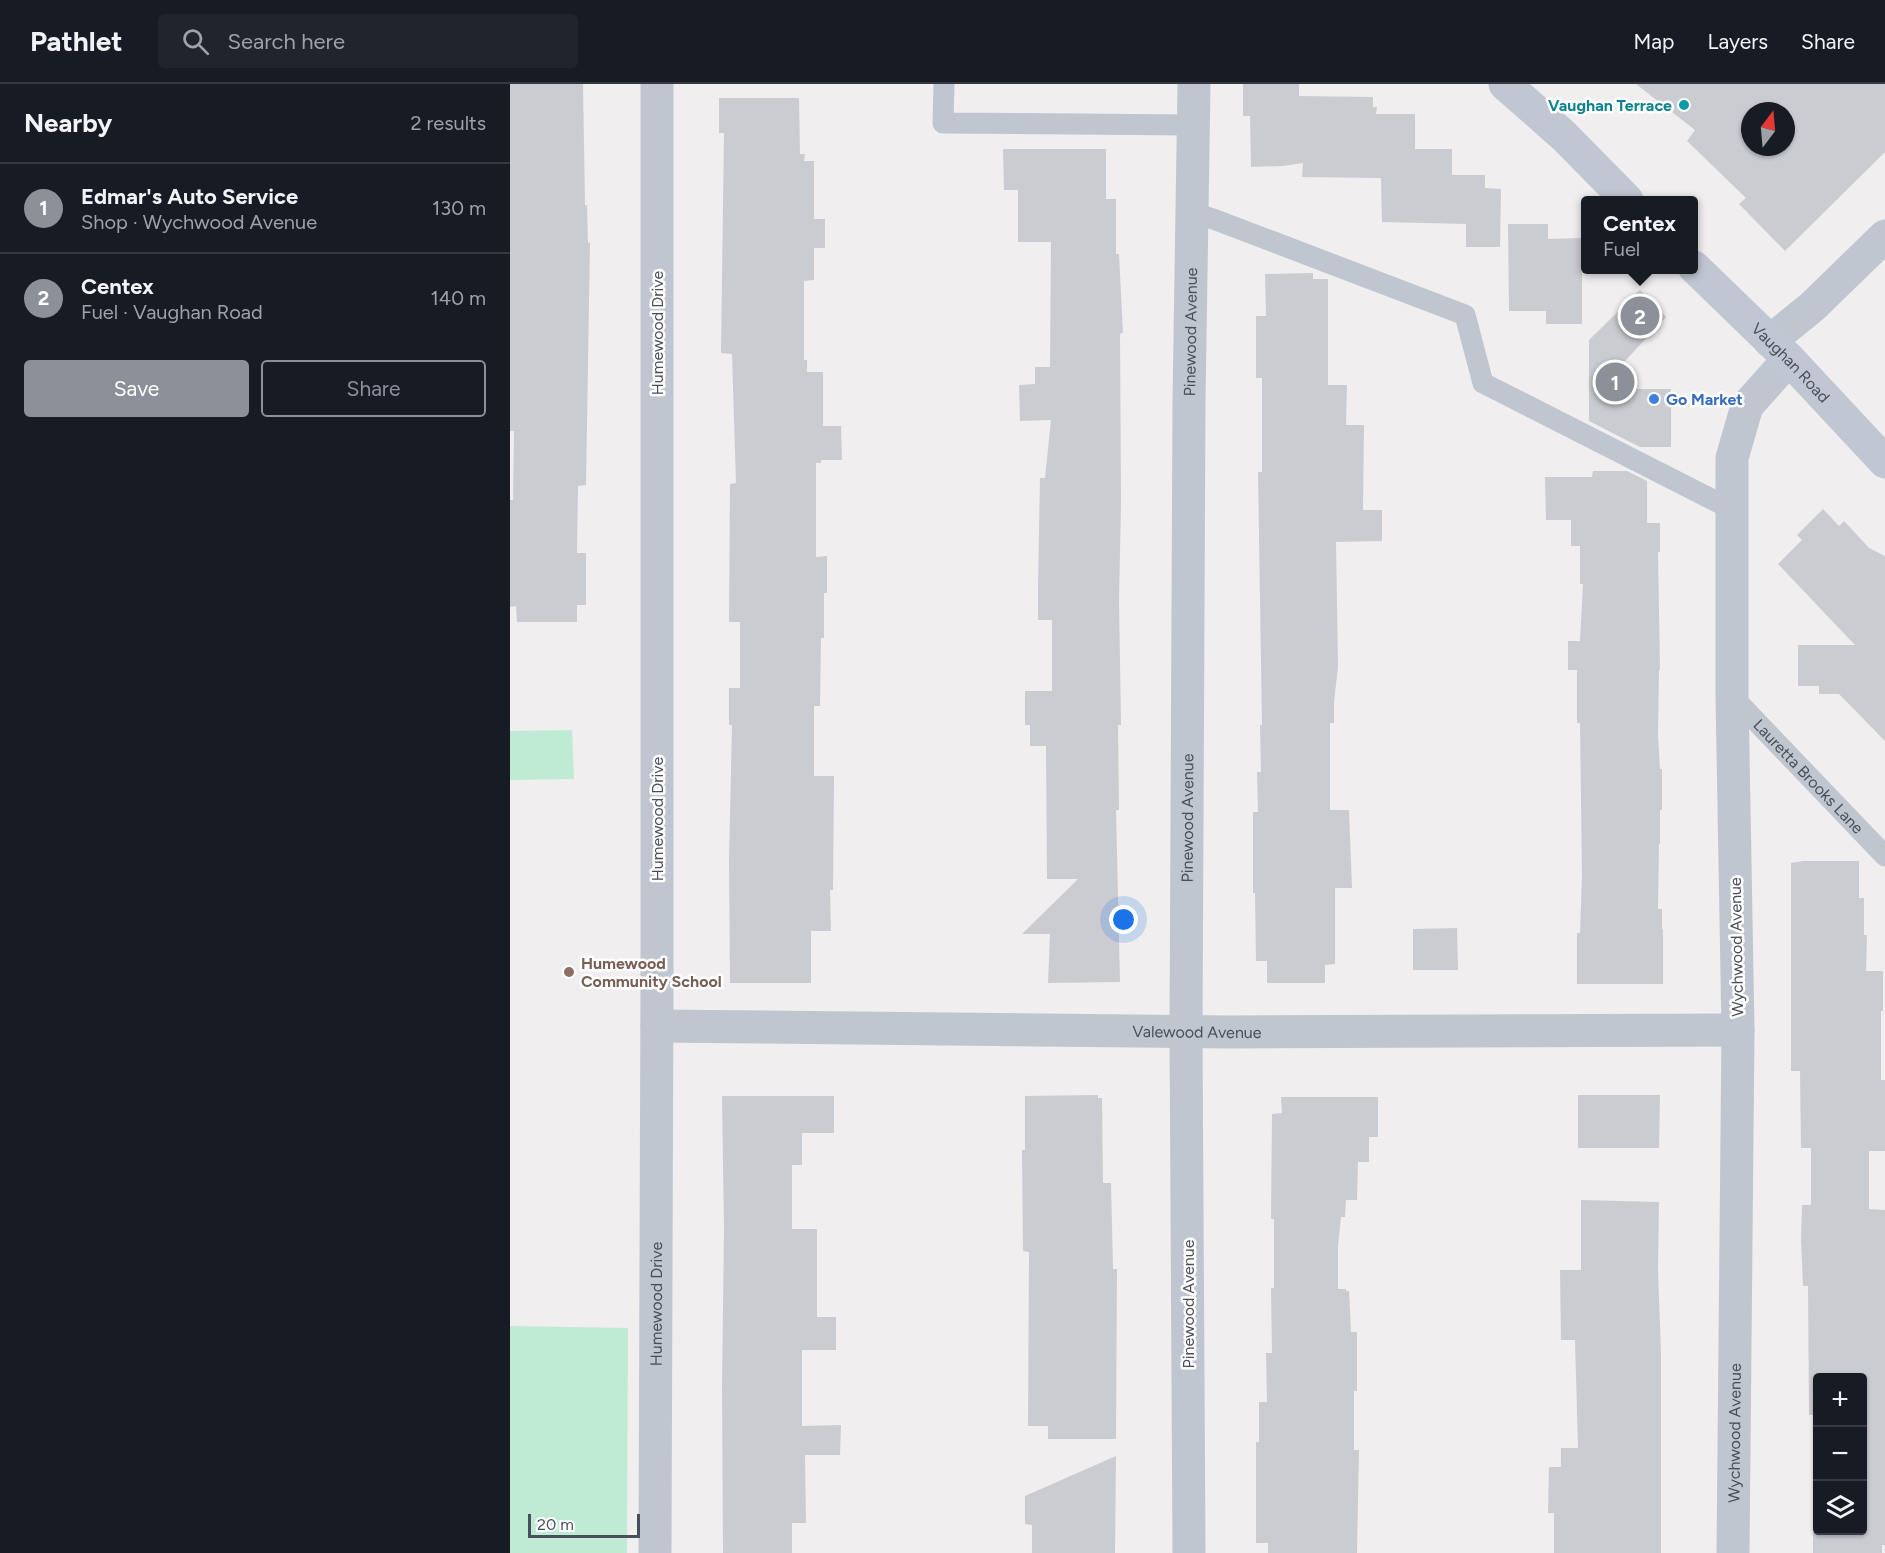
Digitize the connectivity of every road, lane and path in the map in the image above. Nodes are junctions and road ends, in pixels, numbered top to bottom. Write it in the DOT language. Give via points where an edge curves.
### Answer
graph roads {
  1 [pos="657,84"];
  2 [pos="944,84"];
  3 [pos="1194,84"];
  4 [pos="1505,84"];
  5 [pos="1192,125"];
  6 [pos="1622,196"];
  7 [pos="1191,212"];
  8 [pos="1885,236"];
  9 [pos="1698,271"];
  10 [pos="1779,350"];
  11 [pos="1885,462"];
  12 [pos="1733,510"];
  13 [pos="1732,696"];
  14 [pos="1885,856"];
  15 [pos="657,1026"];
  16 [pos="1738,1030"];
  17 [pos="1186,1031"];
  18 [pos="655,1553"];
  19 [pos="1190,1553"];
  20 [pos="1733,1553"];
  1 -- 15 [label="street, Humewood Drive"];
  2 -- 5 [label="lane" via="943,123"];
  3 -- 5 [label="street, Pinewood Avenue"];
  4 -- 6 [label="street" via="1564,136"];
  5 -- 7 [label="street, Pinewood Avenue"];
  7 -- 12 [label="lane" via="1466,315 1483,383"];
  7 -- 17 [label="street, Pinewood Avenue"];
  8 -- 10 [label="street, Wychwood Avenue" via="1812,308"];
  9 -- 10 [label="street, Vaughan Road"];
  10 -- 11 [label="street, Vaughan Road"];
  10 -- 12 [label="street, Wychwood Avenue" via="1747,406 1732,458"];
  12 -- 13 [label="street, Wychwood Avenue"];
  13 -- 14 [label="lane, Lauretta Brooks Lane"];
  13 -- 16 [label="street, Wychwood Avenue"];
  15 -- 17 [label="street, Valewood Avenue"];
  15 -- 18 [label="street, Humewood Drive"];
  16 -- 17 [label="street, Valewood Avenue"];
  16 -- 20 [label="street, Wychwood Avenue"];
  17 -- 19 [label="street, Pinewood Avenue"];
}
